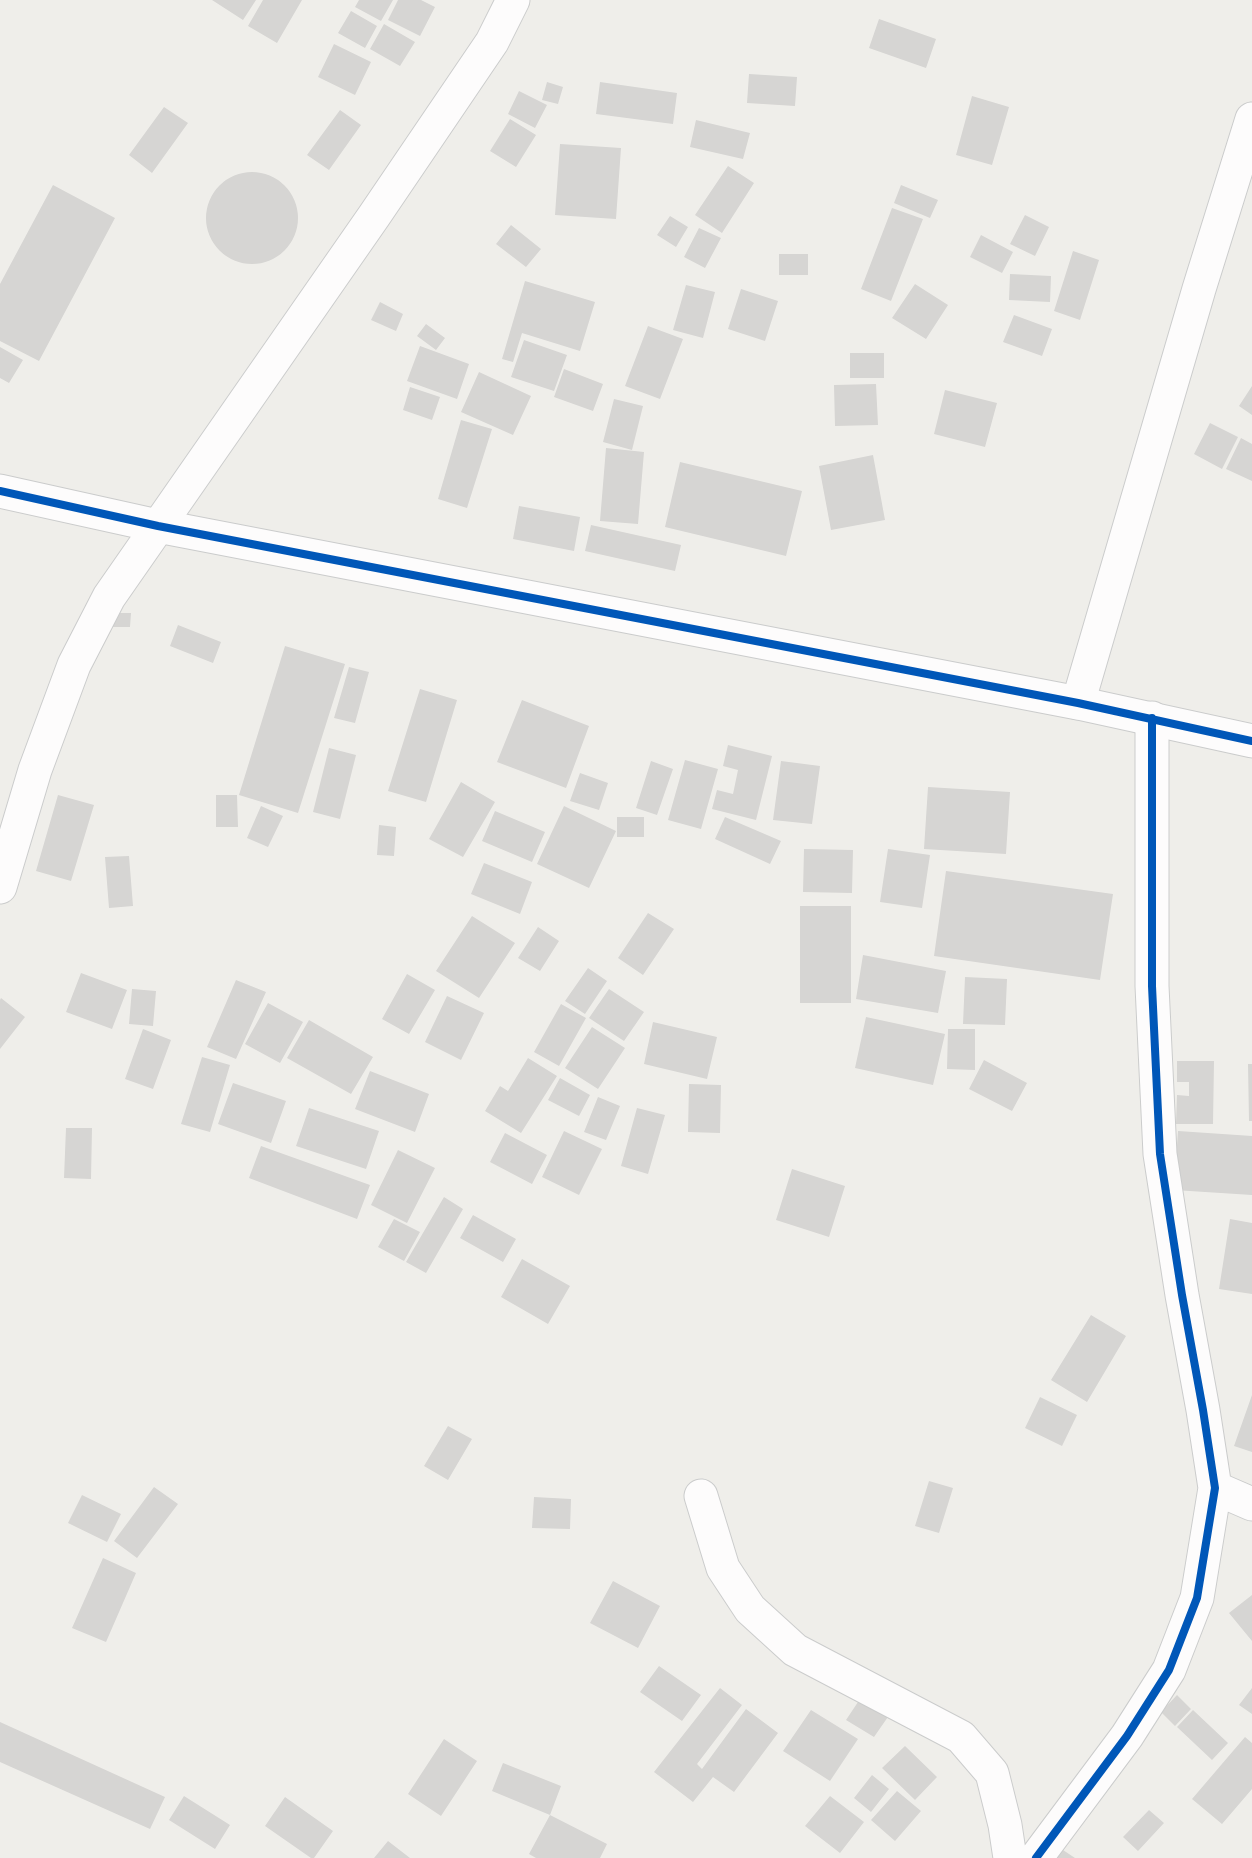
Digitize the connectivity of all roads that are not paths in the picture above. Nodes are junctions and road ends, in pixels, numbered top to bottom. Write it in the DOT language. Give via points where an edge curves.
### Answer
graph roads {
  1 [pos="513,0"];
  2 [pos="1252,119"];
  3 [pos="0,491"];
  4 [pos="158,526"];
  5 [pos="1078,703"];
  6 [pos="1152,718"];
  7 [pos="1252,741"];
  8 [pos="0,886"];
  9 [pos="1215,1488"];
  10 [pos="701,1496"];
  11 [pos="1252,1504"];
  12 [pos="1010,1858"];
  13 [pos="1036,1858"];
  1 -- 4 [label="street" via="492,42"];
  2 -- 5 [label="street"];
  3 -- 4 [label="street"];
  4 -- 5 [label="street"];
  4 -- 8 [label="street" via="109,597 74,665 35,770"];
  5 -- 6 [label="street"];
  6 -- 7 [label="street"];
  6 -- 9 [label="street" via="1152,986 1160,1154"];
  9 -- 11 [label="street"];
  9 -- 13 [label="street" via="1197,1598 1169,1670 1127,1736"];
  10 -- 12 [label="street" via="723,1568 750,1609 795,1650 961,1737 992,1773"];
}
